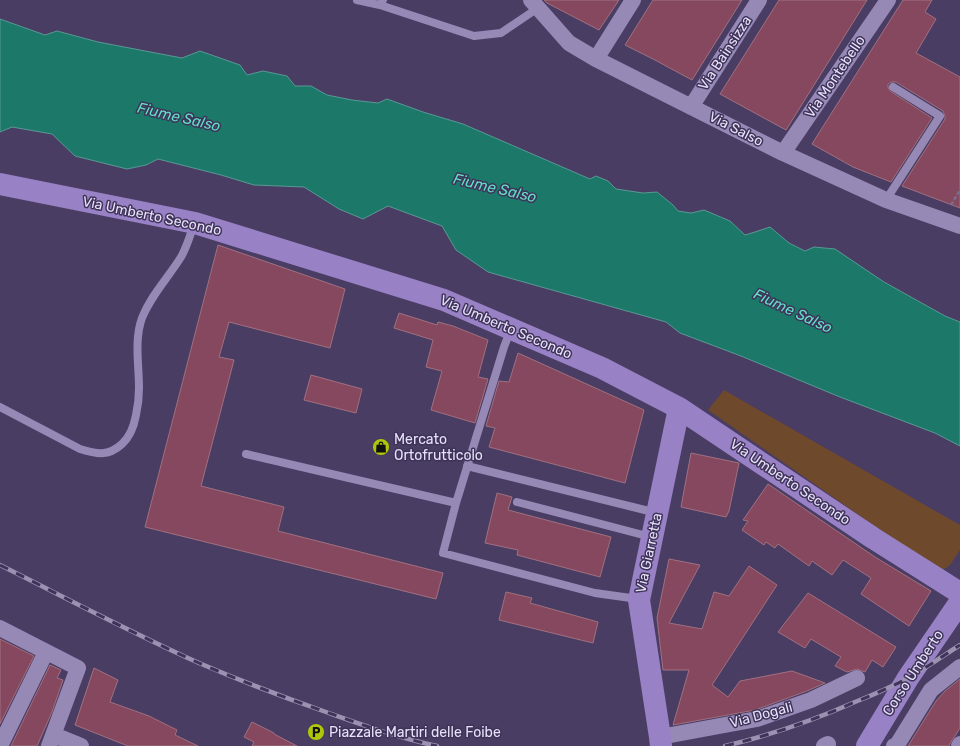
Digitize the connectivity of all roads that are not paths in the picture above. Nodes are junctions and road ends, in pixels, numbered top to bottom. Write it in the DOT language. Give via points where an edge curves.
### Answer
graph roads {
  1 [pos="357,0"];
  2 [pos="633,0"];
  3 [pos="759,0"];
  4 [pos="888,0"];
  5 [pos="382,2"];
  6 [pos="535,4"];
  7 [pos="596,59"];
  8 [pos="893,87"];
  9 [pos="691,107"];
  10 [pos="783,153"];
  11 [pos="0,184"];
  12 [pos="886,200"];
  13 [pos="195,223"];
  14 [pos="960,226"];
  15 [pos="511,329"];
  16 [pos="0,407"];
  17 [pos="678,408"];
  18 [pos="246,454"];
  19 [pos="467,466"];
  20 [pos="517,502"];
  21 [pos="456,503"];
  22 [pos="657,513"];
  23 [pos="652,538"];
  24 [pos="960,593"];
  25 [pos="639,600"];
  26 [pos="960,602"];
  27 [pos="0,628"];
  28 [pos="46,652"];
  29 [pos="960,667"];
  30 [pos="857,678"];
  31 [pos="51,740"];
  32 [pos="660,742"];
  33 [pos="0,746"];
  34 [pos="81,746"];
  35 [pos="867,746"];
  36 [pos="894,746"];
  1 -- 5 [label="lane"];
  2 -- 7 [label="street"];
  3 -- 9 [label="street, Via Bainsizza"];
  4 -- 10 [label="street, Via Montebello"];
  5 -- 6 [label="lane" via="474,36 501,33"];
  6 -- 7 [label="street, Via Salso" via="569,43"];
  7 -- 9 [label="street, Via Salso"];
  8 -- 12 [label="lane" via="940,116"];
  9 -- 10 [label="street, Via Salso"];
  10 -- 12 [label="street, Via Salso"];
  11 -- 13 [label="main road, Via Umberto Secondo"];
  12 -- 14 [label="street, Via Salso"];
  13 -- 15 [label="main road, Via Umberto Secondo" via="444,300"];
  13 -- 16 [label="lane" via="182,256 154,295 141,320 137,350 138,406 131,433 125,441 110,451 100,454 90,452"];
  15 -- 17 [label="main road, Via Umberto Secondo" via="602,368"];
  15 -- 19 [label="lane"];
  17 -- 22 [label="main road, Via Giarretta"];
  17 -- 24 [label="main road, Via Umberto Secondo"];
  18 -- 21 [label="lane"];
  19 -- 21 [label="lane"];
  19 -- 22 [label="lane"];
  20 -- 23 [label="lane"];
  21 -- 25 [label="lane" via="443,553 595,594"];
  22 -- 23 [label="main road, Via Giarretta"];
  23 -- 25 [label="main road, Via Giarretta"];
  25 -- 32 [label="main road, Via Giarretta"];
  26 -- 35 [label="main road, Corso Umberto" via="908,678"];
  27 -- 28 [label="street"];
  28 -- 31 [label="street" via="78,668"];
  28 -- 33 [label="street"];
  29 -- 36 [label="street" via="930,690"];
  30 -- 32 [label="street, Via Dogali" via="811,700 757,719"];
  31 -- 34 [label="street"];
}
